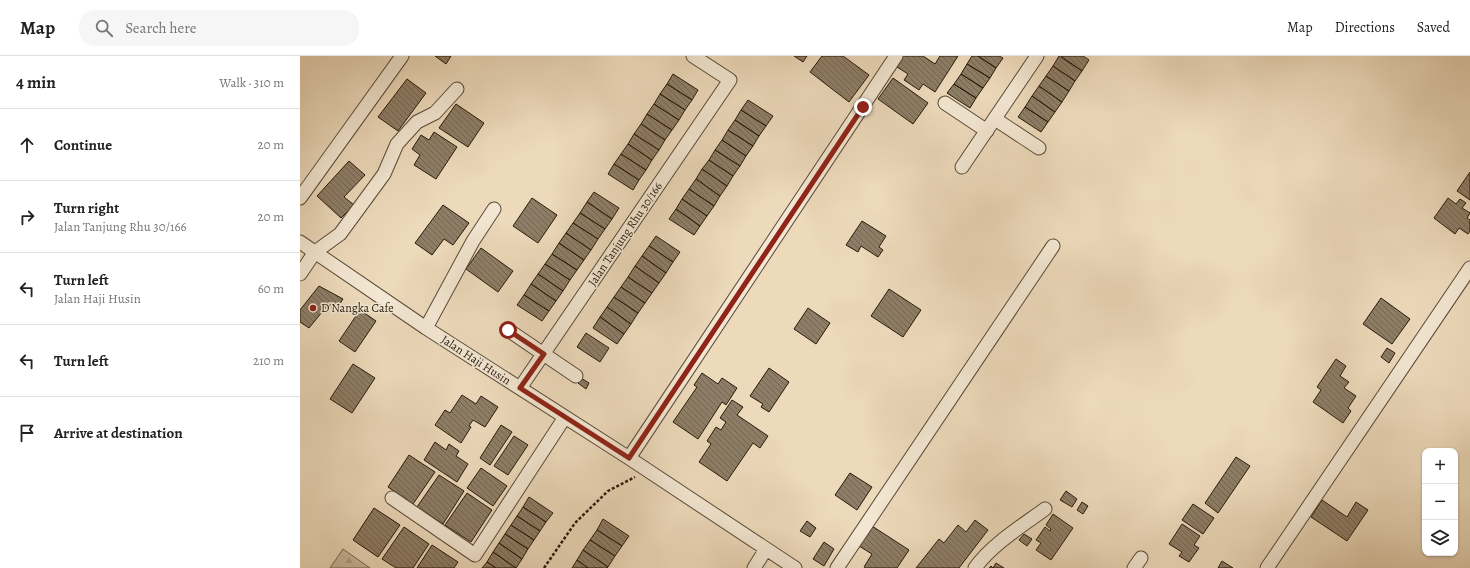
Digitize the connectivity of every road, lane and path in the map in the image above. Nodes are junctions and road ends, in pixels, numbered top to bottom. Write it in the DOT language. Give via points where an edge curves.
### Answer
graph roads {
  1 [pos="402,56"];
  2 [pos="693,56"];
  3 [pos="896,56"];
  4 [pos="1038,56"];
  5 [pos="457,89"];
  6 [pos="945,103"];
  7 [pos="995,119"];
  8 [pos="987,131"];
  9 [pos="1039,148"];
  10 [pos="962,167"];
  11 [pos="300,198"];
  12 [pos="494,209"];
  13 [pos="300,242"];
  14 [pos="1053,246"];
  15 [pos="315,252"];
  16 [pos="1470,268"];
  17 [pos="300,274"];
  18 [pos="426,328"];
  19 [pos="508,330"];
  20 [pos="544,354"];
  21 [pos="576,376"];
  22 [pos="520,388"];
  23 [pos="565,417"];
  24 [pos="629,458"];
  25 [pos="647,470"];
  26 [pos="392,498"];
  27 [pos="1045,509"];
  28 [pos="766,549"];
  29 [pos="544,568"];
  30 [pos="754,568"];
  31 [pos="795,568"];
  32 [pos="837,568"];
  33 [pos="975,568"];
  34 [pos="1267,568"];
  1 -- 11 [label="street"];
  2 -- 20 [label="street, Jalan Tanjung Rhu 30/166" via="730,80"];
  3 -- 24 [label="street"];
  4 -- 7 [label="street"];
  5 -- 15 [label="street" via="435,113 417,122 397,144 384,174 340,234"];
  6 -- 8 [label="street"];
  7 -- 8 [label="street"];
  7 -- 9 [label="street"];
  8 -- 10 [label="street"];
  12 -- 18 [label="street" via="473,241"];
  13 -- 15 [label="street, Jalan Haji Husin"];
  14 -- 32 [label="street"];
  15 -- 17 [label="street"];
  15 -- 18 [label="street, Jalan Haji Husin"];
  16 -- 34 [label="street"];
  18 -- 22 [label="street, Jalan Haji Husin"];
  19 -- 20 [label="street"];
  20 -- 21 [label="street"];
  20 -- 22 [label="street, Jalan Tanjung Rhu 30/166"];
  22 -- 23 [label="street, Jalan Haji Husin"];
  23 -- 24 [label="street, Jalan Haji Husin"];
  23 -- 26 [label="street" via="475,555"];
  24 -- 25 [label="street, Jalan Haji Husin"];
  25 -- 28 [label="street, Jalan Haji Husin"];
  25 -- 29 [label="path" via="608,491 575,522"];
  27 -- 33 [label="street" via="981,559"];
  28 -- 30 [label="street"];
  28 -- 31 [label="street, Jalan Haji Husin"];
}
